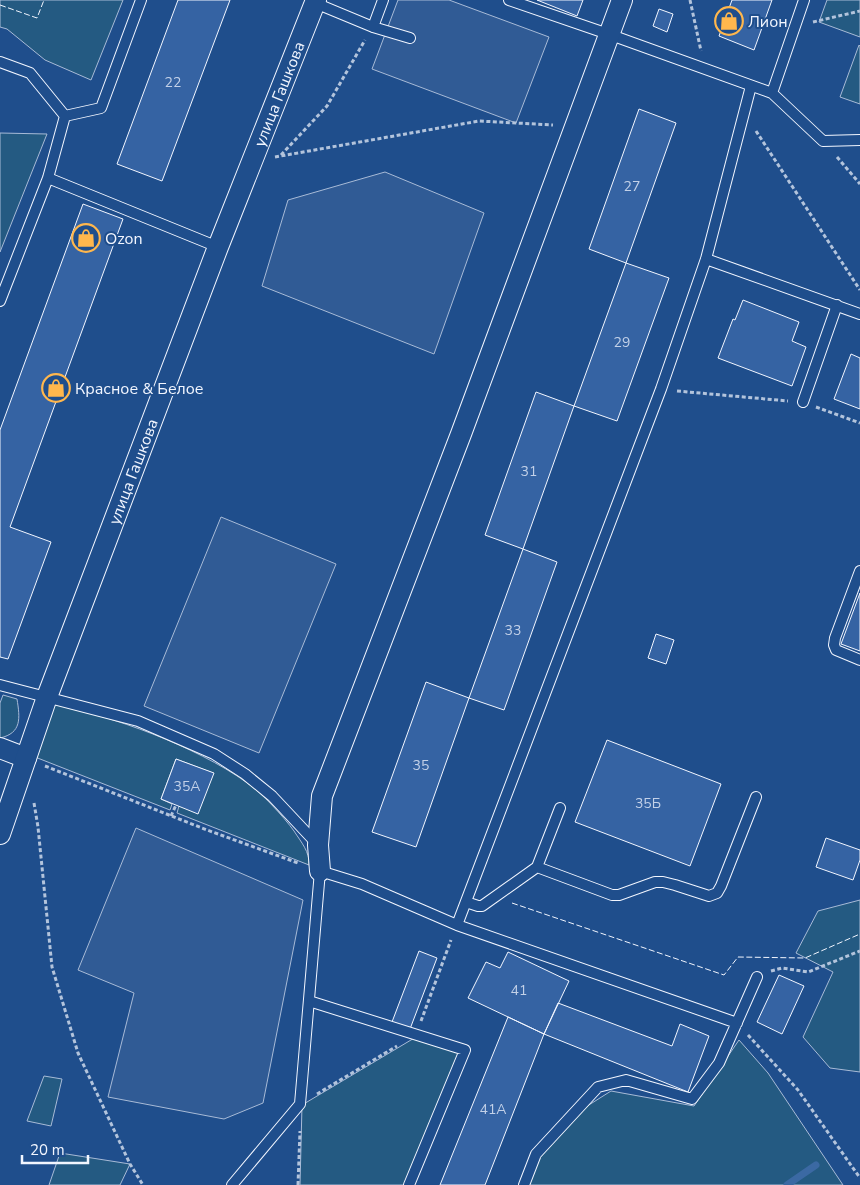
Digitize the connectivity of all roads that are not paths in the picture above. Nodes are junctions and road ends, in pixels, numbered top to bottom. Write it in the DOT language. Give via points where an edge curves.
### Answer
graph roads {
  1 [pos="141,0"];
  2 [pos="383,0"];
  3 [pos="509,0"];
  4 [pos="622,0"];
  5 [pos="804,0"];
  6 [pos="315,2"];
  7 [pos="373,27"];
  8 [pos="611,35"];
  9 [pos="410,38"];
  10 [pos="0,62"];
  11 [pos="751,86"];
  12 [pos="772,93"];
  13 [pos="65,116"];
  14 [pos="860,140"];
  15 [pos="48,178"];
  16 [pos="218,247"];
  17 [pos="706,259"];
  18 [pos="0,300"];
  19 [pos="837,305"];
  20 [pos="860,314"];
  21 [pos="803,402"];
  22 [pos="860,571"];
  23 [pos="860,660"];
  24 [pos="0,685"];
  25 [pos="46,697"];
  26 [pos="0,748"];
  27 [pos="26,758"];
  28 [pos="756,797"];
  29 [pos="560,808"];
  30 [pos="0,834"];
  31 [pos="318,845"];
  32 [pos="537,867"];
  33 [pos="320,871"];
  34 [pos="466,902"];
  35 [pos="457,925"];
  36 [pos="757,977"];
  37 [pos="309,1001"];
  38 [pos="737,1023"];
  39 [pos="232,1185"];
  40 [pos="409,1185"];
  41 [pos="524,1185"];
  1 -- 13 [label="lane" via="101,108"];
  2 -- 7 [label="lane"];
  3 -- 8 [label="lane"];
  4 -- 8 [label="street"];
  5 -- 12 [label="lane"];
  6 -- 7 [label="lane"];
  6 -- 16 [label="street, улица Гашкова"];
  7 -- 9 [label="lane"];
  8 -- 11 [label="lane"];
  8 -- 31 [label="street" via="322,796"];
  10 -- 13 [label="lane" via="30,74"];
  11 -- 12 [label="lane"];
  11 -- 17 [label="lane"];
  12 -- 14 [label="lane" via="823,141"];
  13 -- 15 [label="lane"];
  15 -- 16 [label="lane"];
  15 -- 18 [label="lane"];
  16 -- 25 [label="street, улица Гашкова"];
  17 -- 19 [label="lane"];
  17 -- 34 [label="lane"];
  19 -- 20 [label="lane"];
  19 -- 21 [label="lane"];
  22 -- 23 [label="lane" via="834,644 836,650"];
  24 -- 25 [label="lane"];
  25 -- 27 [label="street, улица Гашкова"];
  25 -- 31 [label="lane" via="138,722 214,754 272,796"];
  26 -- 27 [label="street"];
  27 -- 30 [label="street, улица Гашкова"];
  28 -- 32 [label="lane" via="721,886 717,893 709,896 663,882 612,895"];
  29 -- 32 [label="lane"];
  31 -- 33 [label="street"];
  32 -- 34 [label="lane" via="482,906"];
  33 -- 35 [label="lane" via="362,884"];
  33 -- 37 [label="lane"];
  34 -- 35 [label="lane"];
  35 -- 38 [label="lane"];
  36 -- 38 [label="lane"];
  37 -- 39 [label="lane" via="300,1104"];
  37 -- 40 [label="lane" via="465,1050"];
  38 -- 41 [label="lane" via="719,1063 692,1099 626,1080 598,1088 536,1154"];
}
